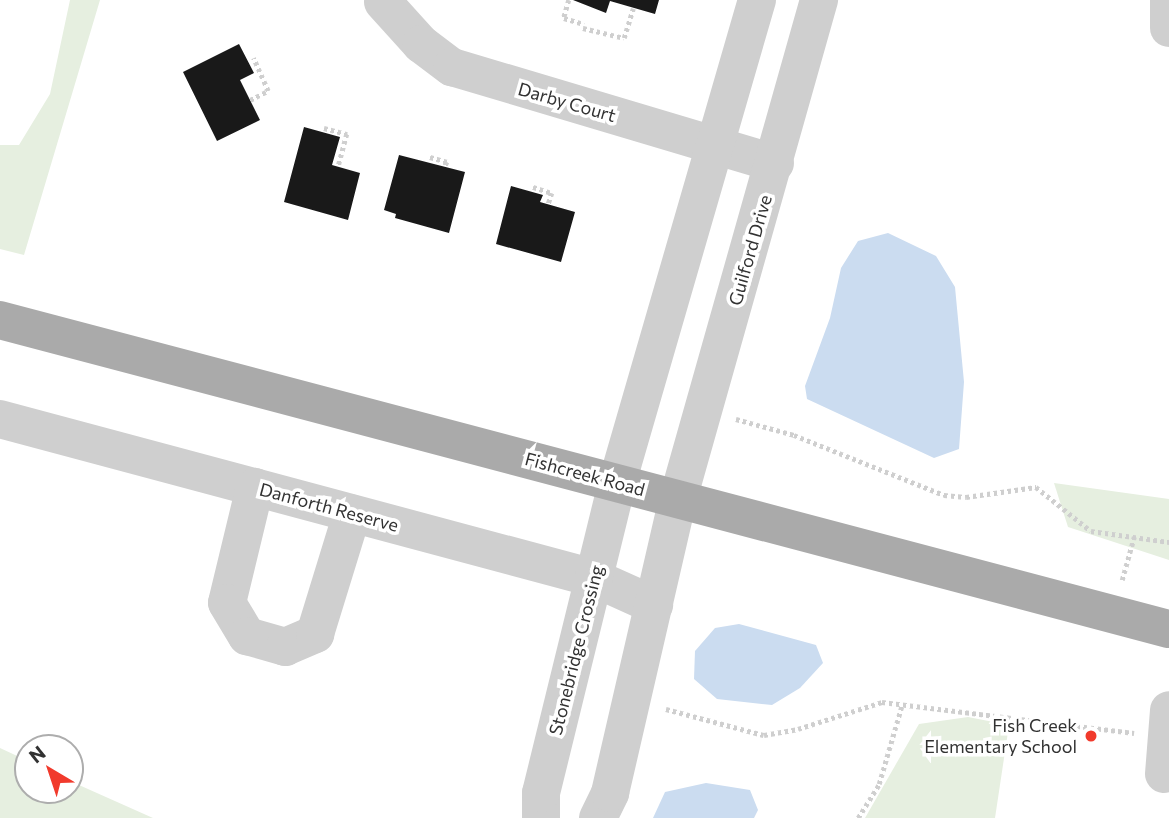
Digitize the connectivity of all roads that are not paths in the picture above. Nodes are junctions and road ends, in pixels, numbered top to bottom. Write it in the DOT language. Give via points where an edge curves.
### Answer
graph roads {
  1 [pos="757,0"];
  2 [pos="819,0"];
  3 [pos="1169,0"];
  4 [pos="383,2"];
  5 [pos="1169,28"];
  6 [pos="715,145"];
  7 [pos="775,163"];
  8 [pos="0,320"];
  9 [pos="0,419"];
  10 [pos="617,482"];
  11 [pos="255,487"];
  12 [pos="678,499"];
  13 [pos="352,514"];
  14 [pos="594,578"];
  15 [pos="654,605"];
  16 [pos="1169,629"];
  17 [pos="1156,722"];
  18 [pos="1164,774"];
  19 [pos="541,818"];
  20 [pos="598,818"];
  1 -- 6 [label="street"];
  2 -- 7 [label="street, Guilford Drive"];
  3 -- 5 [label="street"];
  4 -- 6 [label="street, Darby Court" via="421,44 452,67"];
  6 -- 7 [label="street, Darby Court"];
  6 -- 10 [label="street"];
  7 -- 12 [label="street, Guilford Drive"];
  8 -- 10 [label="main road, Fishcreek Road"];
  9 -- 11 [label="street, Danforth Reserve"];
  10 -- 12 [label="main road, Fishcreek Road"];
  10 -- 14 [label="street, Stonebridge Crossing"];
  11 -- 13 [label="street, Danforth Reserve"];
  11 -- 13 [label="street" via="227,603 247,636 285,647 315,634"];
  12 -- 15 [label="street"];
  12 -- 16 [label="main road, Fishcreek Road"];
  13 -- 14 [label="street, Danforth Reserve"];
  14 -- 15 [label="street, Danforth Reserve"];
  14 -- 19 [label="street, Stonebridge Crossing" via="541,793"];
  15 -- 20 [label="street" via="610,793"];
  17 -- 18 [label="street"];
}
